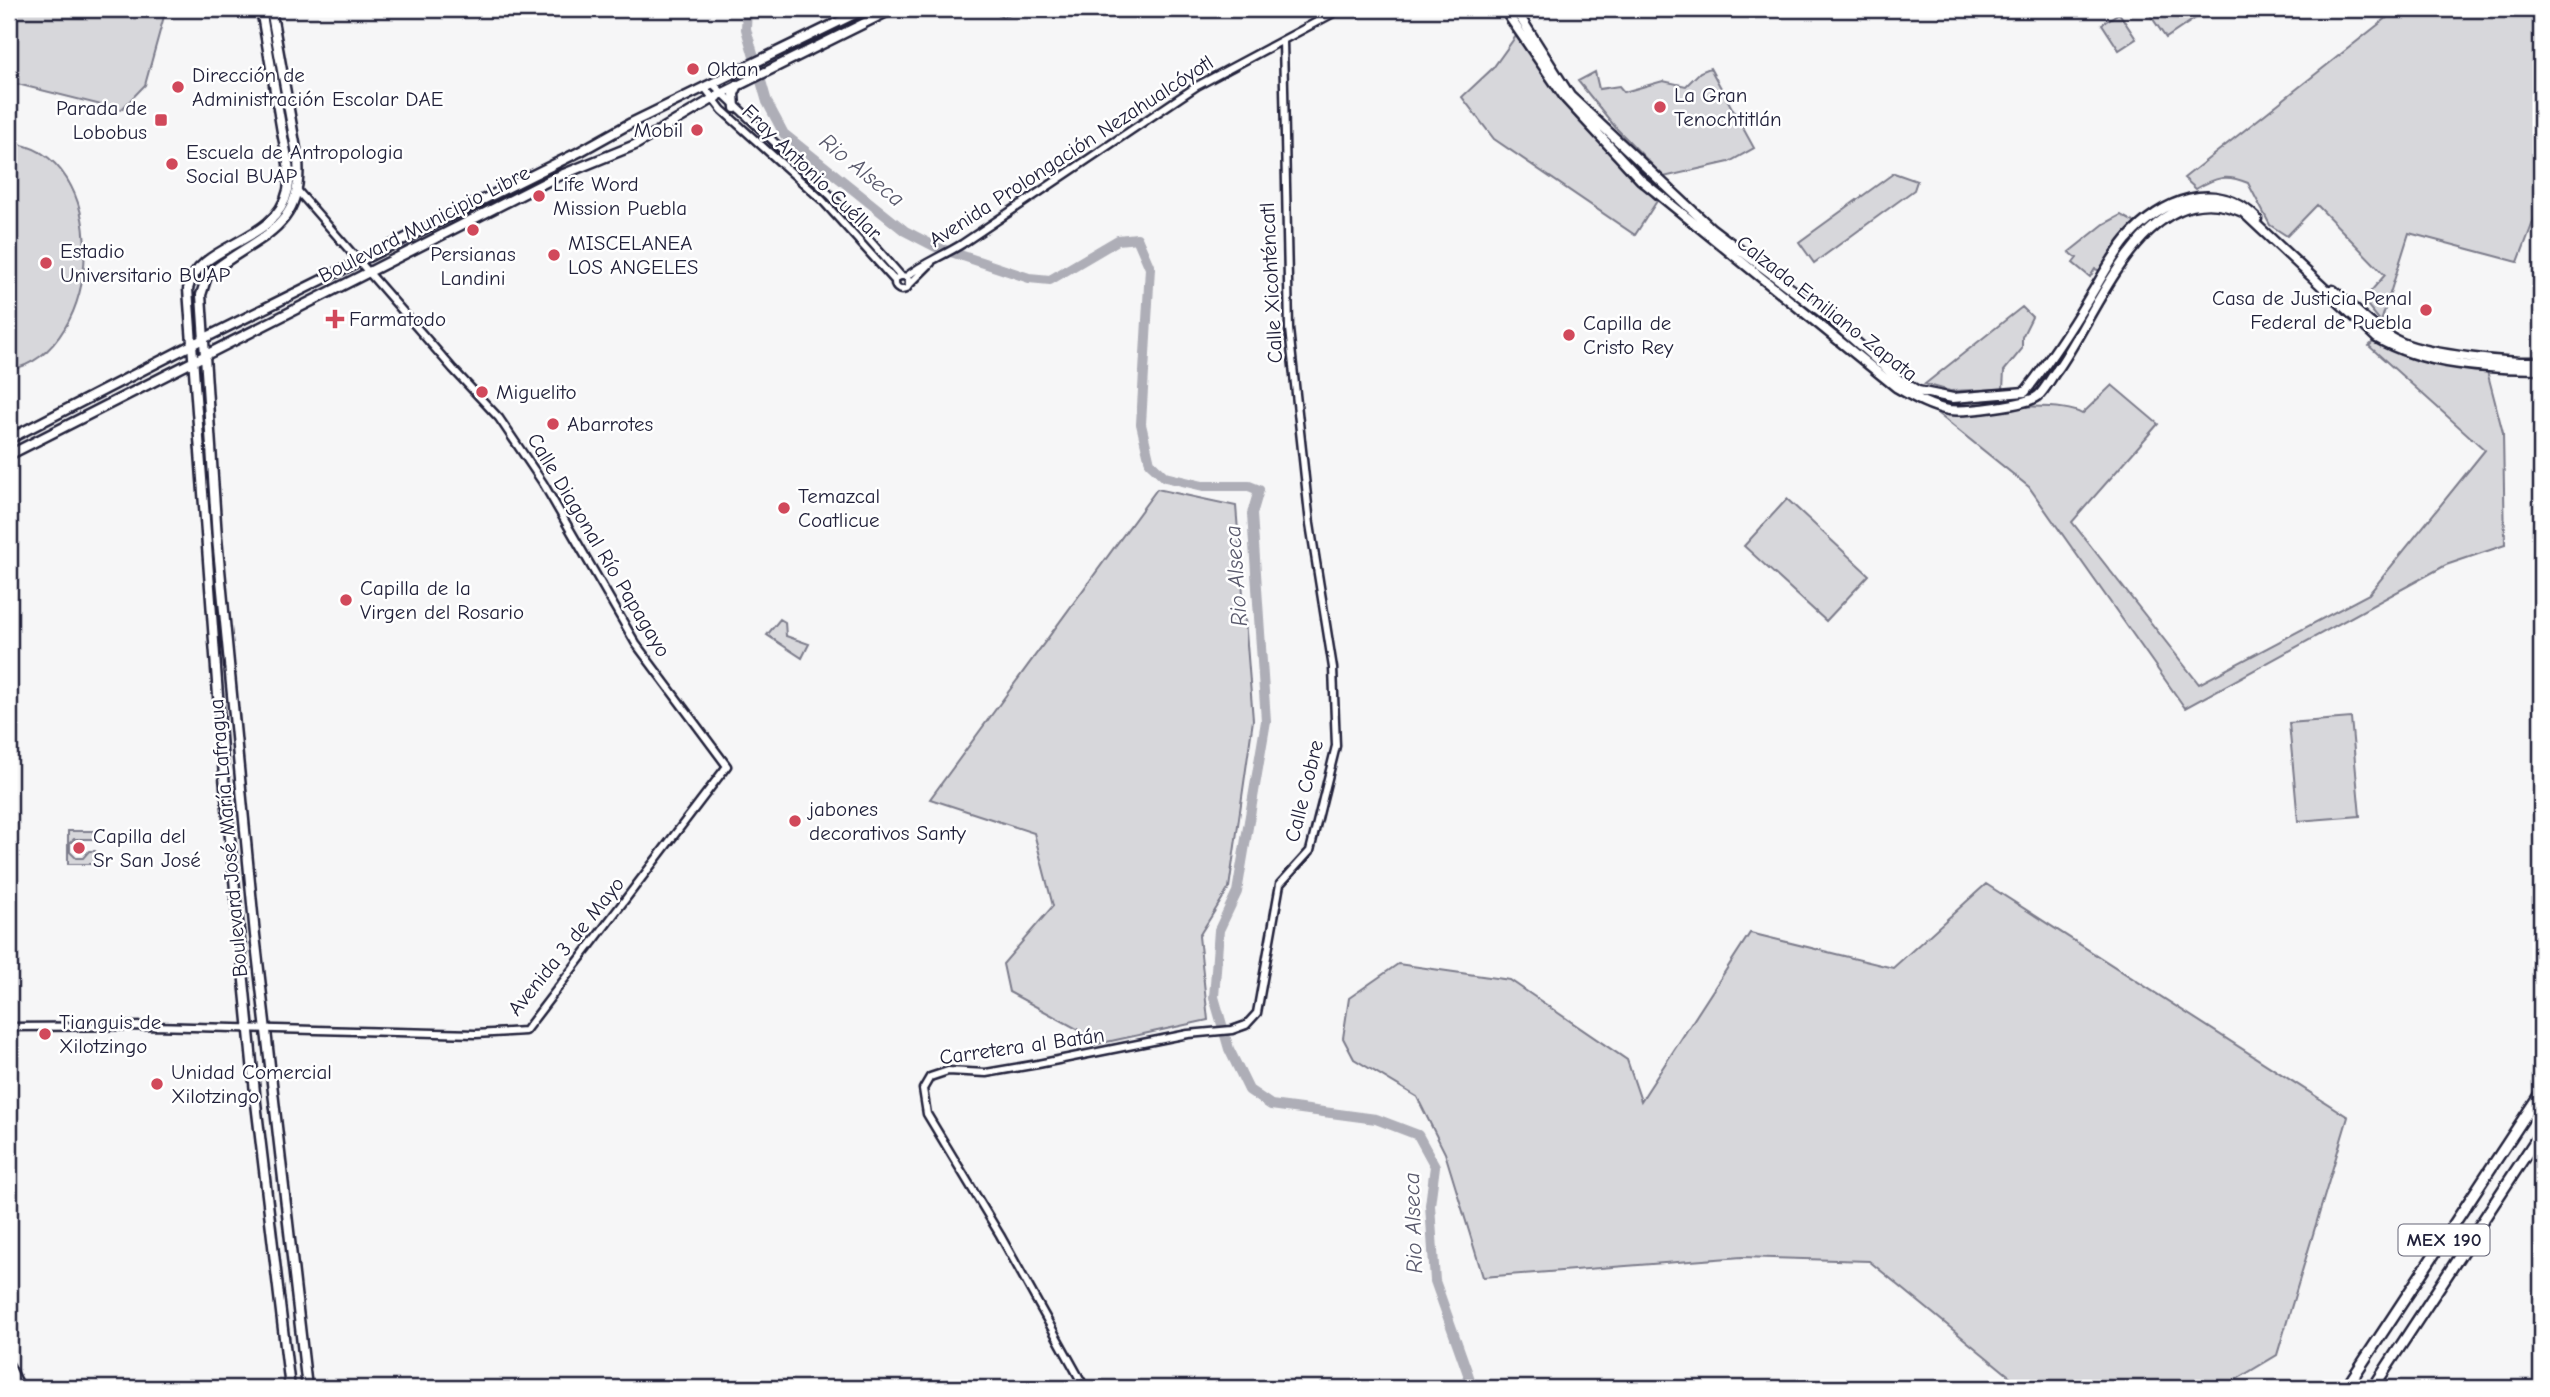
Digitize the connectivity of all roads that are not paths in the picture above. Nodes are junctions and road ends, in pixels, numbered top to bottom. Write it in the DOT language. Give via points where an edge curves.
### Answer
graph roads {
  1 [pos="261,9"];
  2 [pos="271,9"];
  3 [pos="851,9"];
  4 [pos="865,9"];
  5 [pos="893,9"];
  6 [pos="1341,9"];
  7 [pos="1504,9"];
  8 [pos="1515,9"];
  9 [pos="834,24"];
  10 [pos="1283,40"];
  11 [pos="738,85"];
  12 [pos="709,86"];
  13 [pos="721,94"];
  14 [pos="712,99"];
  15 [pos="735,108"];
  16 [pos="297,190"];
  17 [pos="361,261"];
  18 [pos="931,263"];
  19 [pos="370,271"];
  20 [pos="901,278"];
  21 [pos="910,284"];
  22 [pos="205,338"];
  23 [pos="191,344"];
  24 [pos="205,354"];
  25 [pos="193,360"];
  26 [pos="2541,362"];
  27 [pos="2541,369"];
  28 [pos="9,439"];
  29 [pos="9,455"];
  30 [pos="1310,524"];
  31 [pos="727,766"];
  32 [pos="1257,1013"];
  33 [pos="9,1027"];
  34 [pos="249,1031"];
  35 [pos="265,1031"];
  36 [pos="2541,1092"];
  37 [pos="2541,1132"];
  38 [pos="9,1366"];
  39 [pos="20,1388"];
  40 [pos="290,1388"];
  41 [pos="307,1388"];
  42 [pos="1086,1388"];
  43 [pos="2346,1388"];
  44 [pos="2373,1388"];
  1 -- 23 [label="main road, Boulevard José María Lafragua" via="288,191 262,230 193,274 188,289"];
  2 -- 16 [label="main road" via="298,160"];
  3 -- 9 [label="main road"];
  4 -- 9 [label="main road, Boulevard Municipio Libre"];
  5 -- 11 [label="main road, Boulevard Municipio Libre"];
  6 -- 10 [label="street, Avenida Prolongación Nezahualcóyotl"];
  7 -- 27 [label="main road, Calzada Emiliano Zapata" via="1566,99 1641,180 1896,387 1917,399 1950,410 2011,404 2038,396 2134,244 2180,210 2202,203 2223,204 2243,212 2392,347 2490,366"];
  8 -- 26 [label="main road, Calzada Emiliano Zapata" via="1570,96 1648,170 1752,262 1918,391 1953,398 2025,392 2054,356 2127,238 2176,204 2215,195 2242,204 2351,306 2403,344 2479,358"];
  9 -- 12 [label="main road, Boulevard Municipio Libre"];
  10 -- 18 [label="street, Avenida Prolongación Nezahualcóyotl" via="1197,86"];
  10 -- 30 [label="street, Calle Xicohténcatl" via="1289,329"];
  11 -- 13 [label="main road, Boulevard Municipio Libre"];
  11 -- 15 [label="main road"];
  12 -- 13 [label="street, Fray Antonio Cuéllar"];
  12 -- 14 [label="street, Fray Antonio Cuéllar"];
  12 -- 17 [label="main road, Boulevard Municipio Libre"];
  13 -- 14 [label="main road, Boulevard Municipio Libre"];
  13 -- 15 [label="street, Fray Antonio Cuéllar"];
  14 -- 19 [label="main road, Boulevard Municipio Libre" via="635,145 554,177"];
  14 -- 20 [label="street, Fray Antonio Cuéllar"];
  15 -- 20 [label="street, Fray Antonio Cuéllar" via="831,196"];
  16 -- 17 [label="street, Calle Diagonal Río Papagayo"];
  16 -- 22 [label="main road, Boulevard José María Lafragua" via="273,233 214,269 202,284"];
  17 -- 19 [label="street, Calle Diagonal Río Papagayo"];
  17 -- 22 [label="main road, Boulevard Municipio Libre"];
  18 -- 20 [label="street, Avenida Prolongación Nezahualcóyotl"];
  18 -- 21 [label="street, Avenida Prolongación Nezahualcóyotl"];
  19 -- 24 [label="main road, Boulevard Municipio Libre"];
  19 -- 31 [label="street, Calle Diagonal Río Papagayo" via="518,443 636,644"];
  20 -- 21 [label="street"];
  20 -- 21 [label="street" via="896,286 901,290"];
  22 -- 23 [label="main road, Boulevard Municipio Libre"];
  22 -- 24 [label="main road, Boulevard José María Lafragua"];
  23 -- 25 [label="main road, Boulevard José María Lafragua"];
  23 -- 28 [label="main road, Boulevard Municipio Libre"];
  24 -- 25 [label="main road, Boulevard Municipio Libre"];
  24 -- 35 [label="main road, Boulevard José María Lafragua" via="216,538"];
  25 -- 29 [label="main road, Boulevard Municipio Libre"];
  25 -- 34 [label="main road, Boulevard José María Lafragua" via="224,776"];
  30 -- 32 [label="street, Calle Cobre" via="1333,667 1336,746 1310,851 1280,884"];
  31 -- 35 [label="street, Avenida 3 de Mayo" via="525,1031"];
  32 -- 42 [label="street, Carretera al Batán" via="1246,1025 1232,1030 986,1073 948,1071 930,1077 923,1089 927,1114"];
  33 -- 34 [label="street, Avenida 3 de Mayo"];
  34 -- 35 [label="street, Avenida 3 de Mayo"];
  34 -- 40 [label="main road, Boulevard José María Lafragua"];
  35 -- 41 [label="main road, Boulevard José María Lafragua"];
  36 -- 43 [label="highway, MEX 190"];
  37 -- 44 [label="highway, MEX 190"];
  38 -- 39 [label="main road"];
}
